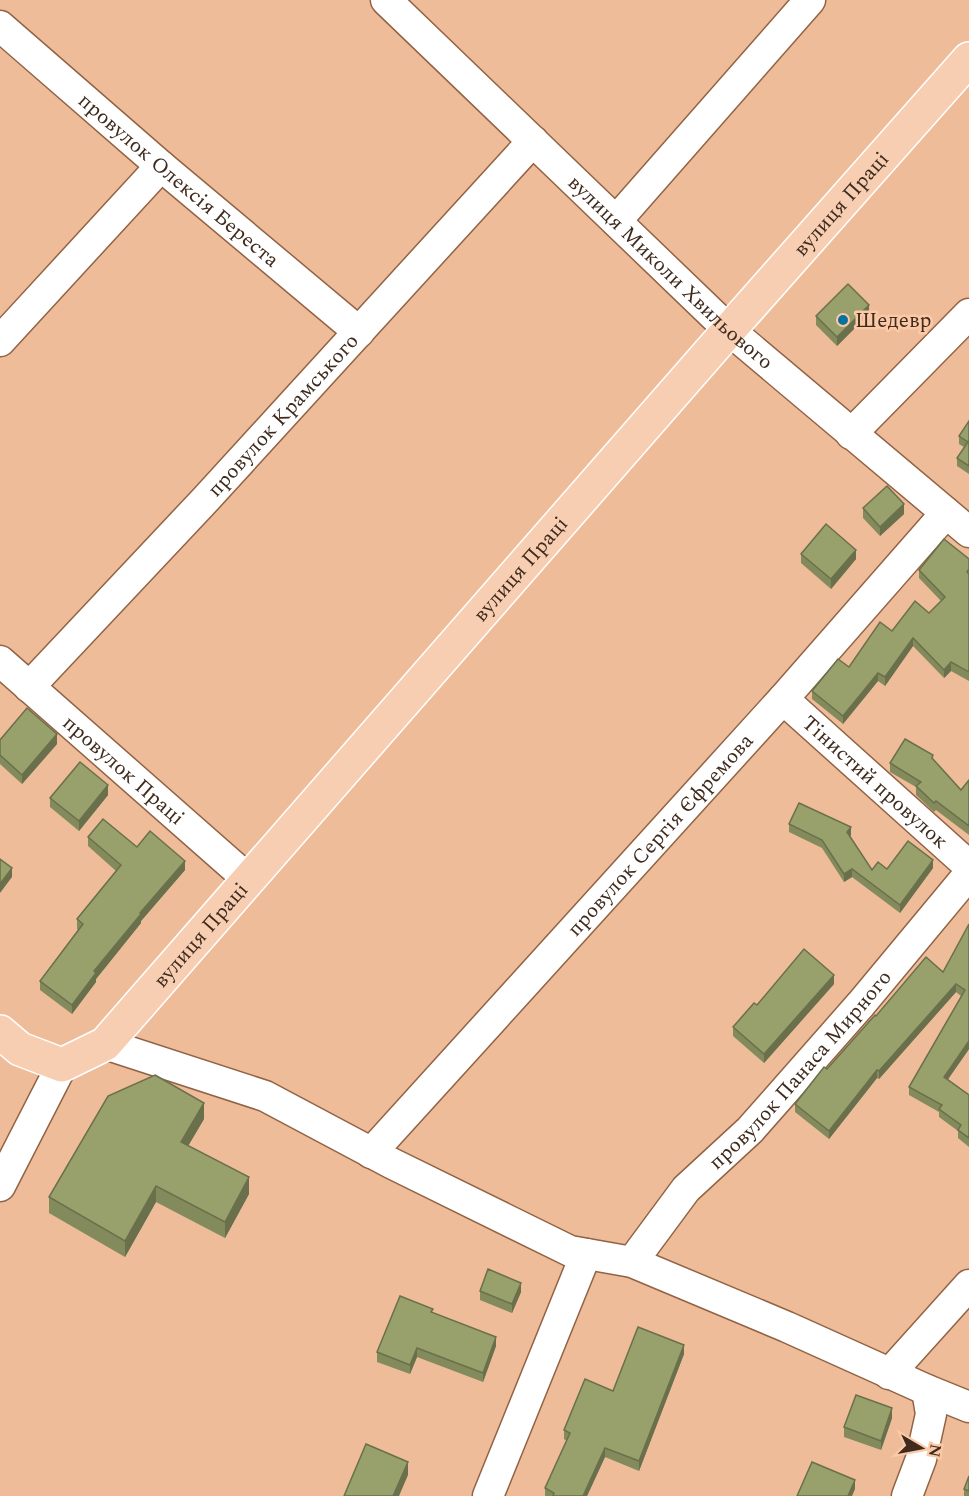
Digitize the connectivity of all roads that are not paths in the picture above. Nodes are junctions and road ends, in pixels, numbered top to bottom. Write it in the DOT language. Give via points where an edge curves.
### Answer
graph roads {
  1 [pos="386,0"];
  2 [pos="810,0"];
  3 [pos="0,26"];
  4 [pos="969,59"];
  5 [pos="533,141"];
  6 [pos="161,166"];
  7 [pos="616,221"];
  8 [pos="969,314"];
  9 [pos="729,330"];
  10 [pos="359,332"];
  11 [pos="0,341"];
  12 [pos="851,434"];
  13 [pos="946,513"];
  14 [pos="969,532"];
  15 [pos="0,661"];
  16 [pos="30,687"];
  17 [pos="783,699"];
  18 [pos="969,866"];
  19 [pos="969,874"];
  20 [pos="249,880"];
  21 [pos="0,1032"];
  22 [pos="105,1044"];
  23 [pos="62,1065"];
  24 [pos="371,1153"];
  25 [pos="0,1186"];
  26 [pos="586,1254"];
  27 [pos="632,1262"];
  28 [pos="969,1285"];
  29 [pos="889,1374"];
  30 [pos="927,1390"];
  31 [pos="969,1407"];
  32 [pos="488,1496"];
  33 [pos="907,1496"];
  1 -- 5 [label="street, вулиця Миколи Хвильового"];
  2 -- 7 [label="street"];
  3 -- 6 [label="street, провулок Олексія Береста"];
  4 -- 9 [label="main road, вулиця Праці"];
  5 -- 7 [label="street, вулиця Миколи Хвильового"];
  5 -- 10 [label="street, провулок Крамського"];
  6 -- 10 [label="street, провулок Олексія Береста"];
  6 -- 11 [label="street"];
  7 -- 9 [label="street, вулиця Миколи Хвильового"];
  8 -- 12 [label="street"];
  9 -- 12 [label="street, вулиця Миколи Хвильового"];
  9 -- 20 [label="main road, вулиця Праці"];
  10 -- 16 [label="street, провулок Крамського"];
  12 -- 13 [label="street, вулиця Миколи Хвильового"];
  13 -- 14 [label="street, вулиця Миколи Хвильового"];
  13 -- 17 [label="street, провулок Сергія Єфремова"];
  15 -- 16 [label="street, провулок Праці"];
  16 -- 20 [label="street, провулок Праці"];
  17 -- 18 [label="street, Тінистий провулок"];
  17 -- 24 [label="street, провулок Сергія Єфремова"];
  19 -- 27 [label="street, провулок Панаса Мирного" via="750,1130 686,1189"];
  20 -- 22 [label="main road, вулиця Праці"];
  21 -- 23 [label="main road" via="20,1049"];
  22 -- 23 [label="main road, вулиця Праці"];
  22 -- 24 [label="street" via="265,1096"];
  23 -- 25 [label="street"];
  24 -- 26 [label="street" via="570,1251"];
  26 -- 27 [label="street"];
  26 -- 32 [label="street"];
  27 -- 29 [label="street"];
  28 -- 29 [label="street"];
  29 -- 30 [label="street"];
  30 -- 31 [label="street"];
  30 -- 33 [label="street" via="931,1414 921,1459"];
}
